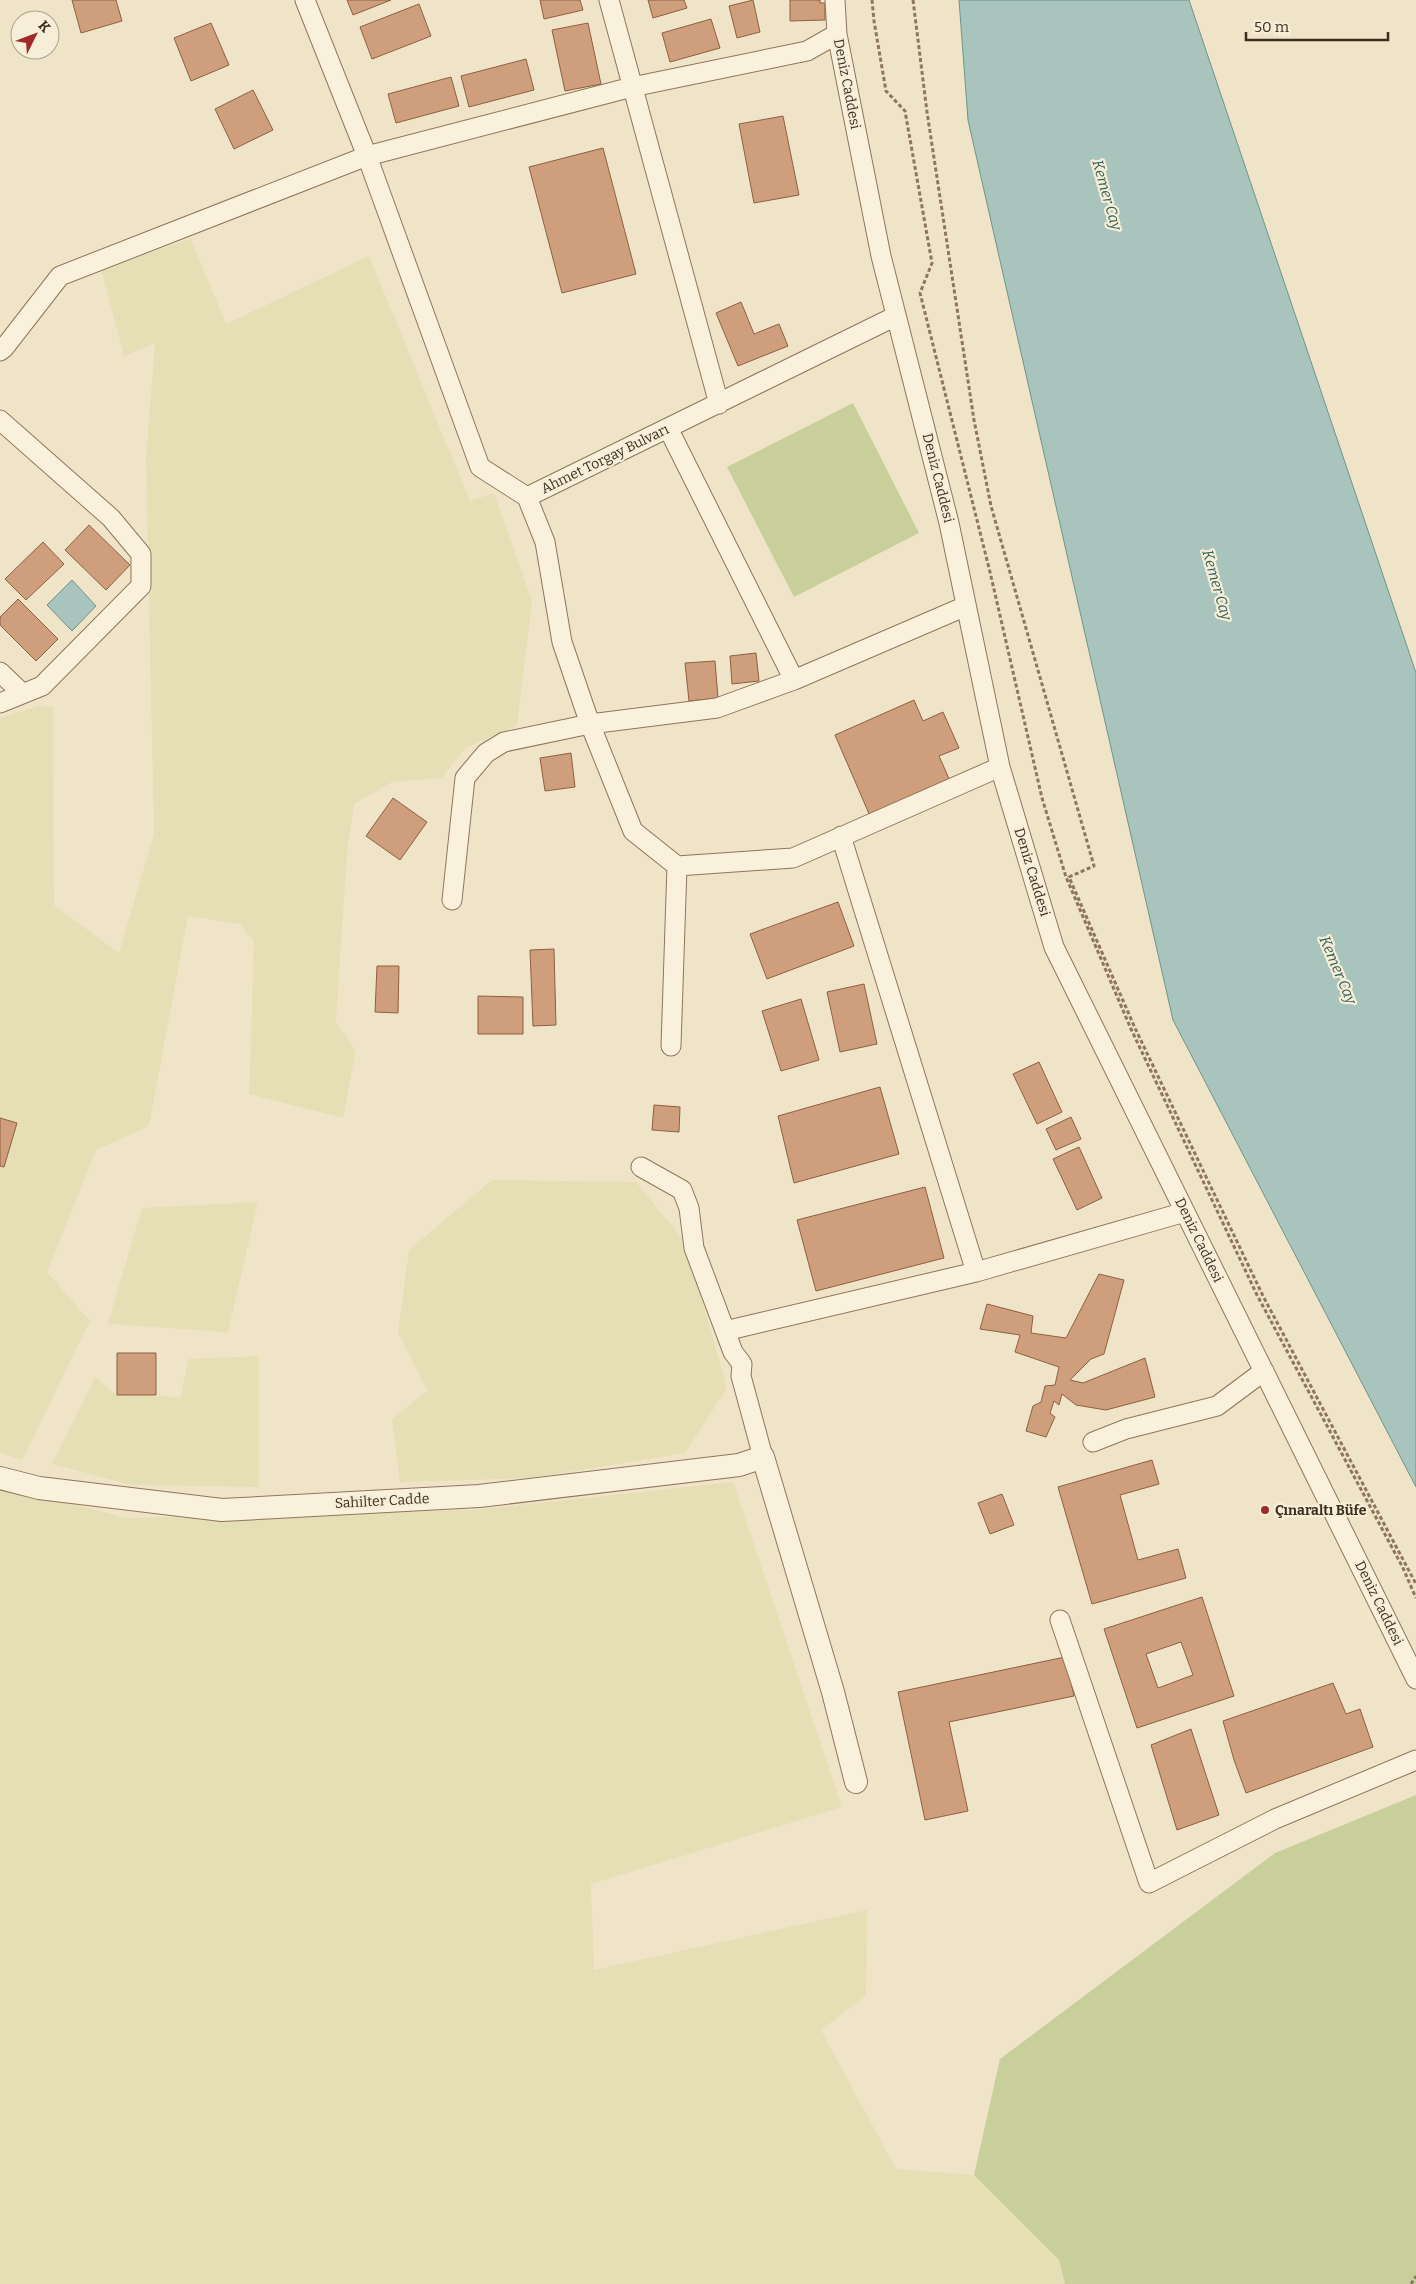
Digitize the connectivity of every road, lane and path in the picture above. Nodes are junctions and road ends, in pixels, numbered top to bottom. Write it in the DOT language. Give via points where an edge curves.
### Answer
graph roads {
  1 [pos="305,0"];
  2 [pos="609,0"];
  3 [pos="835,0"];
  4 [pos="872,0"];
  5 [pos="913,0"];
  6 [pos="837,34"];
  7 [pos="632,87"];
  8 [pos="367,156"];
  9 [pos="896,316"];
  10 [pos="0,351"];
  11 [pos="719,404"];
  12 [pos="0,420"];
  13 [pos="668,428"];
  14 [pos="527,497"];
  15 [pos="966,606"];
  16 [pos="0,672"];
  17 [pos="794,680"];
  18 [pos="22,693"];
  19 [pos="0,703"];
  20 [pos="590,724"];
  21 [pos="1000,767"];
  22 [pos="841,836"];
  23 [pos="677,866"];
  24 [pos="452,900"];
  25 [pos="670,1046"];
  26 [pos="641,1167"];
  27 [pos="1185,1212"];
  28 [pos="976,1272"];
  29 [pos="725,1331"];
  30 [pos="1264,1371"];
  31 [pos="1093,1442"];
  32 [pos="763,1457"];
  33 [pos="0,1478"];
  34 [pos="1416,1584"];
  35 [pos="1416,1598"];
  36 [pos="1060,1620"];
  37 [pos="1416,1679"];
  38 [pos="1416,1760"];
  39 [pos="856,1782"];
  40 [pos="1416,2276"];
  41 [pos="1411,2284"];
  1 -- 8 [label="street, Ahmet Torgay Bulvarı"];
  2 -- 7 [label="street"];
  3 -- 6 [label="street, Deniz Caddesi"];
  4 -- 35 [label="path" via="886,91 905,111 932,263 920,293 990,572 1042,798 1066,878 1130,1029 1257,1296"];
  5 -- 34 [label="path" via="970,391 991,506 1094,866 1070,877 1135,1028 1263,1296"];
  6 -- 7 [label="street" via="807,51"];
  6 -- 9 [label="street, Deniz Caddesi"];
  7 -- 8 [label="street"];
  7 -- 11 [label="street"];
  8 -- 10 [label="street" via="60,276"];
  8 -- 14 [label="street, Ahmet Torgay Bulvarı" via="480,467"];
  9 -- 11 [label="street, Ahmet Torgay Bulvarı"];
  9 -- 15 [label="street, Deniz Caddesi" via="949,523"];
  11 -- 13 [label="street, Ahmet Torgay Bulvarı"];
  12 -- 18 [label="street" via="112,518 142,554 141,586 42,686"];
  13 -- 14 [label="street, Ahmet Torgay Bulvarı"];
  13 -- 17 [label="street"];
  14 -- 20 [label="street" via="546,542 562,642"];
  15 -- 17 [label="street"];
  15 -- 21 [label="street, Deniz Caddesi"];
  16 -- 18 [label="street"];
  17 -- 20 [label="street" via="716,708"];
  18 -- 19 [label="street"];
  20 -- 23 [label="street" via="634,831"];
  20 -- 24 [label="street" via="504,742 486,753 465,778"];
  21 -- 22 [label="street"];
  21 -- 27 [label="street, Deniz Caddesi" via="1054,947"];
  22 -- 23 [label="street" via="793,858"];
  22 -- 28 [label="street"];
  23 -- 25 [label="street"];
  26 -- 29 [label="street" via="682,1190 689,1208 694,1248"];
  27 -- 28 [label="street"];
  27 -- 30 [label="street, Deniz Caddesi"];
  28 -- 29 [label="street"];
  29 -- 32 [label="street" via="733,1352 742,1364 741,1376"];
  30 -- 31 [label="street" via="1217,1406 1126,1429"];
  30 -- 37 [label="street, Deniz Caddesi"];
  32 -- 33 [label="street, Sahilter Cadde" via="739,1465 479,1496 222,1510 39,1488"];
  32 -- 39 [label="street" via="834,1692"];
  36 -- 38 [label="street" via="1149,1883 1276,1819"];
  40 -- 41 [label="path"];
}
